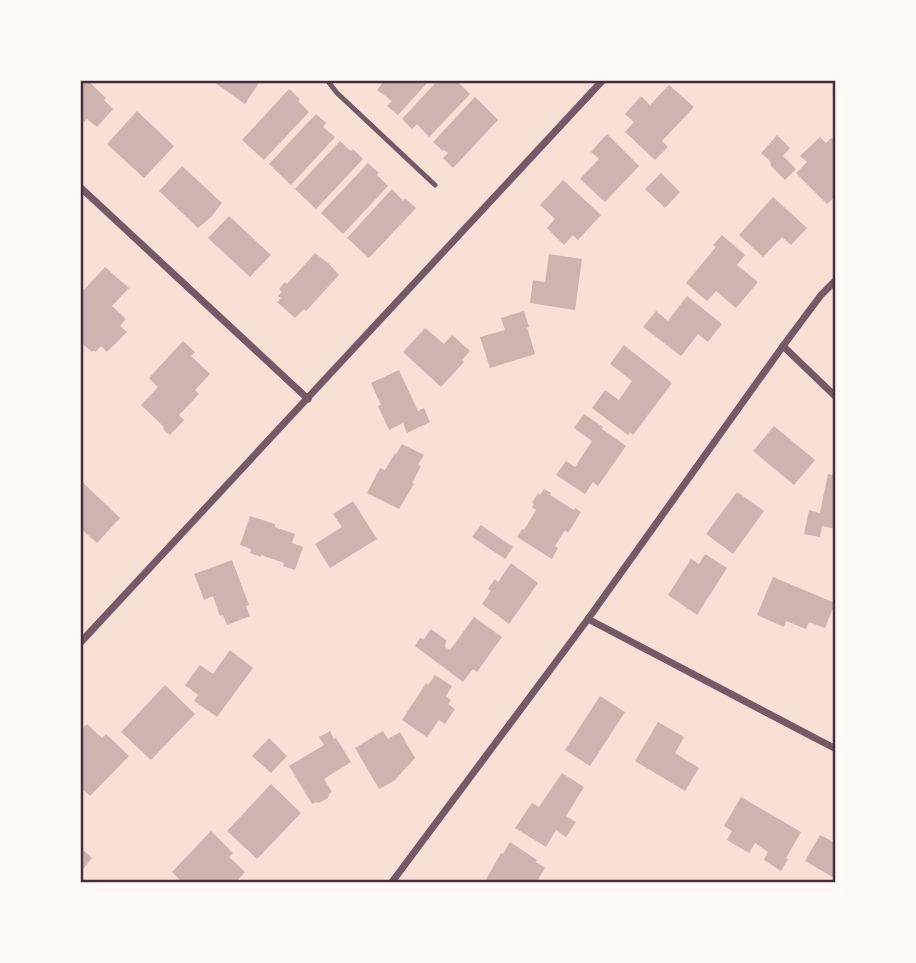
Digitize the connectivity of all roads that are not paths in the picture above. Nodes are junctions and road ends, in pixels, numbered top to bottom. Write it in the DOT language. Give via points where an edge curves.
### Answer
graph roads {
  1 [pos="327,80"];
  2 [pos="603,80"];
  3 [pos="435,185"];
  4 [pos="80,187"];
  5 [pos="835,280"];
  6 [pos="783,346"];
  7 [pos="835,397"];
  8 [pos="307,398"];
  9 [pos="588,619"];
  10 [pos="80,643"];
  11 [pos="835,750"];
  12 [pos="392,882"];
  1 -- 3 [label="lane"];
  2 -- 8 [label="street"];
  4 -- 8 [label="street"];
  5 -- 6 [label="street"];
  6 -- 7 [label="street"];
  6 -- 9 [label="street"];
  8 -- 10 [label="street"];
  9 -- 11 [label="street"];
  9 -- 12 [label="street"];
}
